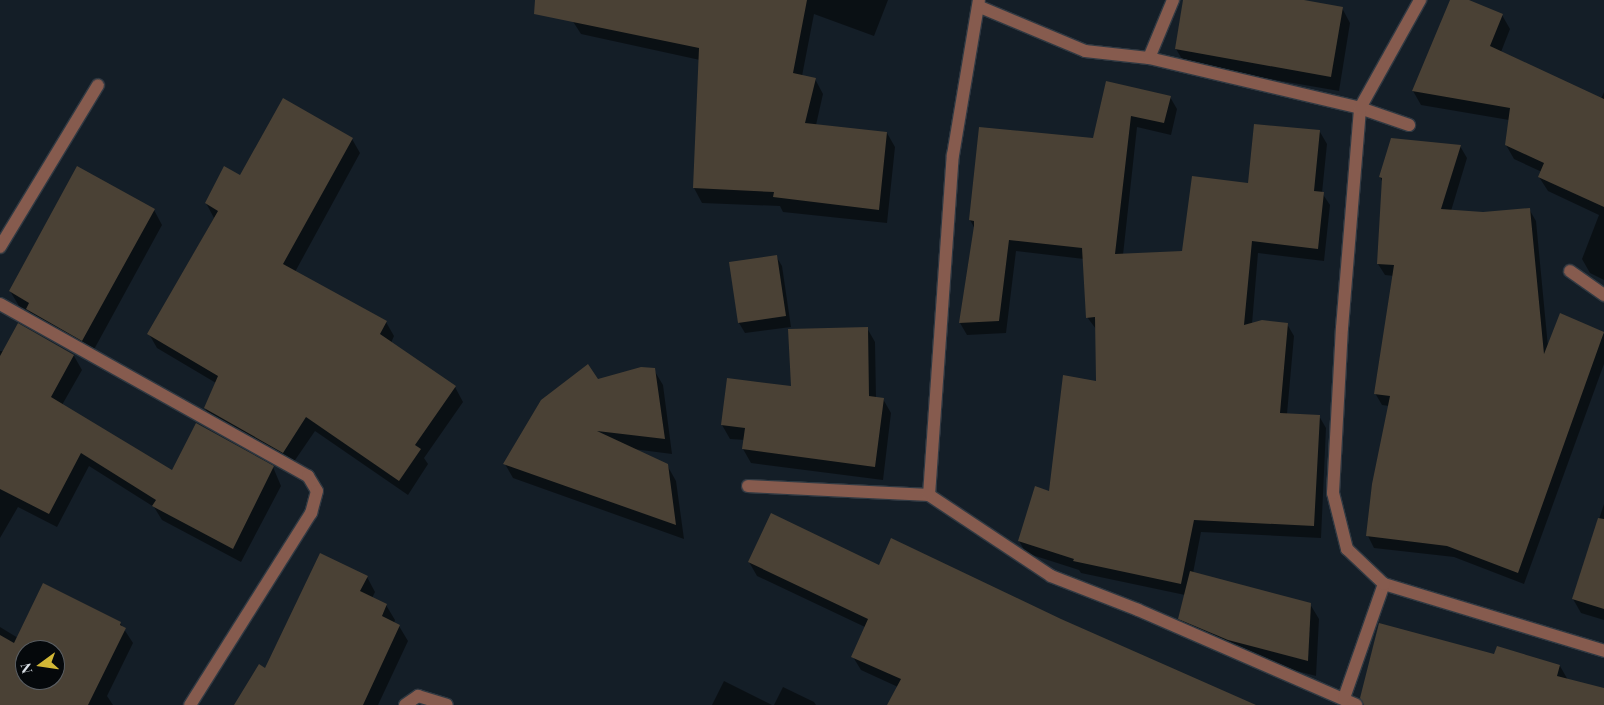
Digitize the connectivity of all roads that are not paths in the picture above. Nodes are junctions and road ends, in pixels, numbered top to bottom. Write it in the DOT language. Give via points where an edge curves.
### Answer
graph roads {
  1 [pos="1173,0"];
  2 [pos="1420,0"];
  3 [pos="979,4"];
  4 [pos="1149,58"];
  5 [pos="98,85"];
  6 [pos="1360,108"];
  7 [pos="1409,125"];
  8 [pos="0,247"];
  9 [pos="1570,271"];
  10 [pos="1604,296"];
  11 [pos="0,304"];
  12 [pos="748,486"];
  13 [pos="928,494"];
  14 [pos="1384,584"];
  15 [pos="1604,651"];
  16 [pos="1344,698"];
  17 [pos="190,705"];
  18 [pos="405,705"];
  19 [pos="447,705"];
  20 [pos="1356,705"];
  1 -- 4 [label="street"];
  2 -- 6 [label="street"];
  3 -- 4 [label="street" via="1085,51"];
  3 -- 13 [label="street" via="953,155"];
  4 -- 6 [label="street"];
  5 -- 8 [label="street"];
  6 -- 7 [label="street"];
  6 -- 14 [label="street" via="1342,328 1333,493 1347,549"];
  9 -- 10 [label="street"];
  11 -- 17 [label="street" via="308,476 317,491 306,521"];
  12 -- 13 [label="street"];
  13 -- 16 [label="street" via="1051,576"];
  14 -- 15 [label="street"];
  14 -- 16 [label="street"];
  16 -- 20 [label="street"];
  18 -- 19 [label="street" via="418,696"];
}
